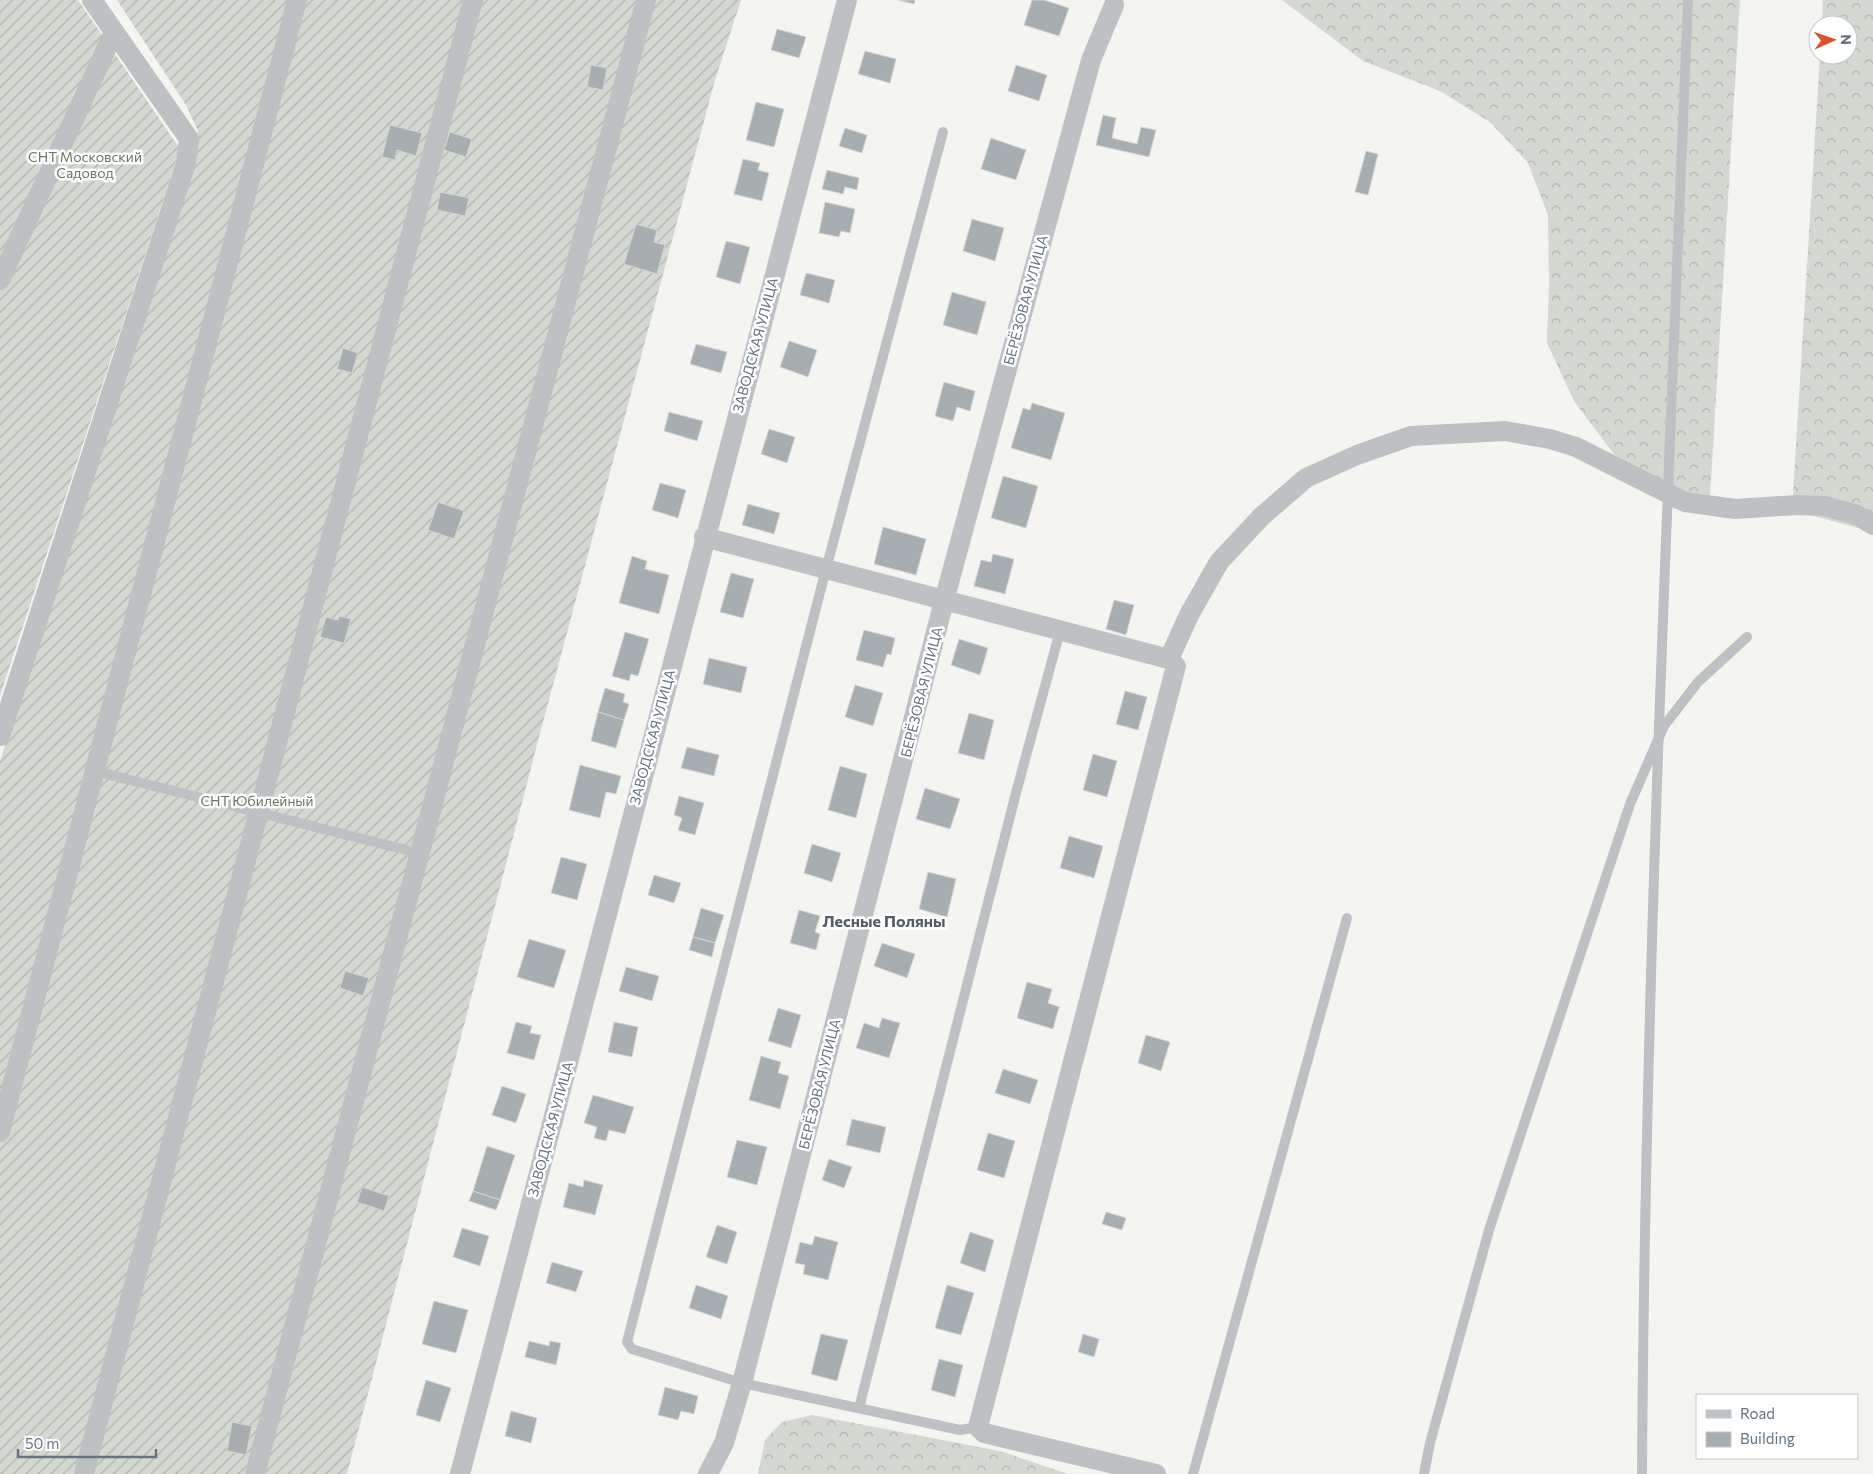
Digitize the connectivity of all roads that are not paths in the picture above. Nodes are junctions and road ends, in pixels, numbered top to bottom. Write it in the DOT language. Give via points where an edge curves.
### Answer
graph roads {
  1 [pos="92,0"];
  2 [pos="297,0"];
  3 [pos="473,0"];
  4 [pos="646,0"];
  5 [pos="847,0"];
  6 [pos="1688,0"];
  7 [pos="1114,5"];
  8 [pos="114,32"];
  9 [pos="943,132"];
  10 [pos="0,280"];
  11 [pos="1667,494"];
  12 [pos="1873,525"];
  13 [pos="704,538"];
  14 [pos="826,569"];
  15 [pos="944,601"];
  16 [pos="1060,631"];
  17 [pos="1747,636"];
  18 [pos="1169,659"];
  19 [pos="0,736"];
  20 [pos="1658,741"];
  21 [pos="95,771"];
  22 [pos="258,814"];
  23 [pos="418,853"];
  24 [pos="1346,918"];
  25 [pos="0,1132"];
  26 [pos="742,1383"];
  27 [pos="859,1408"];
  28 [pos="978,1427"];
  29 [pos="84,1474"];
  30 [pos="255,1474"];
  31 [pos="460,1474"];
  32 [pos="708,1474"];
  33 [pos="1156,1474"];
  34 [pos="1194,1474"];
  35 [pos="1424,1474"];
  36 [pos="1642,1474"];
  1 -- 8 [label="street"];
  2 -- 21 [label="street"];
  3 -- 22 [label="street"];
  4 -- 23 [label="street"];
  5 -- 13 [label="street, ЗАВОДСКАЯ УЛИЦА"];
  6 -- 11 [label="lane"];
  7 -- 15 [label="street, БЕРЁЗОВАЯ УЛИЦА" via="1091,60"];
  8 -- 10 [label="street"];
  8 -- 19 [label="street" via="188,138 189,147"];
  9 -- 14 [label="lane"];
  11 -- 12 [label="street" via="1685,502 1735,509 1825,506 1856,515"];
  11 -- 18 [label="street" via="1576,447 1550,439 1505,430 1411,436 1306,478 1262,516 1219,562"];
  11 -- 20 [label="lane"];
  13 -- 14 [label="street"];
  13 -- 31 [label="street, ЗАВОДСКАЯ УЛИЦА"];
  14 -- 15 [label="street"];
  14 -- 26 [label="lane" via="628,1342 632,1349"];
  15 -- 16 [label="street"];
  15 -- 26 [label="street, БЕРЁЗОВАЯ УЛИЦА"];
  16 -- 18 [label="street"];
  16 -- 27 [label="lane"];
  17 -- 20 [label="lane" via="1698,682 1664,726"];
  18 -- 28 [label="street" via="1176,666 1174,679"];
  20 -- 35 [label="lane" via="1630,804 1490,1230"];
  20 -- 36 [label="lane"];
  21 -- 22 [label="lane"];
  21 -- 25 [label="street"];
  22 -- 23 [label="lane"];
  22 -- 29 [label="street"];
  23 -- 30 [label="street"];
  24 -- 34 [label="lane"];
  26 -- 27 [label="lane"];
  26 -- 32 [label="street, БЕРЁЗОВАЯ УЛИЦА" via="724,1443"];
  27 -- 28 [label="lane" via="960,1430"];
  28 -- 33 [label="street" via="984,1433"];
}
